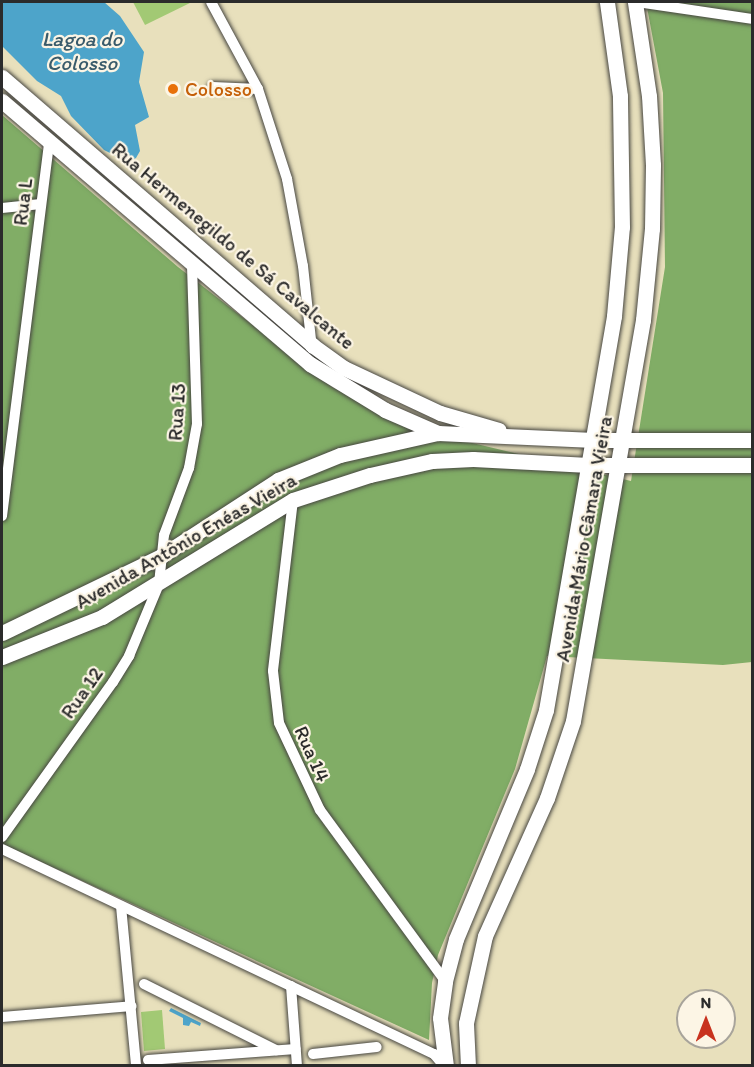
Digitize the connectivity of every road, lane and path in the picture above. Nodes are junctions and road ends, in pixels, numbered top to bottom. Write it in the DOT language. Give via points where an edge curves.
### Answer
graph roads {
  1 [pos="211,2"];
  2 [pos="608,2"];
  3 [pos="636,2"];
  4 [pos="753,19"];
  5 [pos="2,77"];
  6 [pos="213,87"];
  7 [pos="258,89"];
  8 [pos="2,101"];
  9 [pos="49,142"];
  10 [pos="40,204"];
  11 [pos="2,207"];
  12 [pos="192,266"];
  13 [pos="312,345"];
  14 [pos="310,364"];
  15 [pos="438,434"];
  16 [pos="525,437"];
  17 [pos="622,438"];
  18 [pos="594,440"];
  19 [pos="753,440"];
  20 [pos="618,464"];
  21 [pos="590,465"];
  22 [pos="753,465"];
  23 [pos="293,500"];
  24 [pos="2,516"];
  25 [pos="161,556"];
  26 [pos="159,584"];
  27 [pos="2,633"];
  28 [pos="2,657"];
  29 [pos="2,837"];
  30 [pos="2,849"];
  31 [pos="121,906"];
  32 [pos="445,981"];
  33 [pos="144,984"];
  34 [pos="291,986"];
  35 [pos="132,1006"];
  36 [pos="2,1017"];
  37 [pos="377,1047"];
  38 [pos="276,1050"];
  39 [pos="302,1055"];
  40 [pos="148,1060"];
  41 [pos="136,1065"];
  42 [pos="445,1065"];
  43 [pos="468,1065"];
  1 -- 7 [label="street"];
  2 -- 18 [label="street, Avenida Mário Câmara Vieira" via="620,96 622,227 614,316"];
  3 -- 4 [label="street"];
  3 -- 17 [label="street, Avenida Mário Câmara Vieira" via="649,96 652,229 643,320"];
  5 -- 13 [label="street, Rua Hermenegildo de Sá Cavalcante"];
  6 -- 7 [label="street"];
  7 -- 13 [label="street" via="287,179"];
  8 -- 9 [label="street, Rua Hermenegildo de Sá Cavalcante"];
  9 -- 10 [label="street, Rua L"];
  9 -- 12 [label="street, Rua Hermenegildo de Sá Cavalcante"];
  10 -- 11 [label="street"];
  10 -- 24 [label="street, Rua L"];
  12 -- 14 [label="street, Rua Hermenegildo de Sá Cavalcante"];
  12 -- 25 [label="street, Rua 13" via="197,424 189,468 164,535"];
  13 -- 14 [label="street"];
  13 -- 16 [label="street, Rua Hermenegildo de Sá Cavalcante" via="392,393 440,413"];
  14 -- 15 [label="street, Rua Hermenegildo de Sá Cavalcante" via="385,410"];
  15 -- 16 [label="street, Avenida Antônio Enéas Vieira"];
  15 -- 25 [label="street, Avenida Antônio Enéas Vieira" via="340,455 286,476 234,505"];
  16 -- 18 [label="street, Avenida Antônio Enéas Vieira"];
  17 -- 18 [label="street, Avenida Antônio Enéas Vieira"];
  17 -- 19 [label="street, Avenida Antônio Enéas Vieira"];
  17 -- 20 [label="street, Avenida Mário Câmara Vieira"];
  18 -- 21 [label="street, Avenida Mário Câmara Vieira"];
  20 -- 21 [label="street, Avenida Antônio Enéas Vieira"];
  20 -- 22 [label="street, Avenida Antônio Enéas Vieira"];
  20 -- 43 [label="street, Avenida Mário Câmara Vieira" via="573,721 547,798 485,936 466,1023"];
  21 -- 23 [label="street, Avenida Antônio Enéas Vieira" via="496,459 432,461 338,483"];
  21 -- 32 [label="street, Avenida Mário Câmara Vieira" via="546,710 527,770 456,939"];
  23 -- 26 [label="street, Avenida Antônio Enéas Vieira"];
  23 -- 32 [label="street, Rua 14" via="273,671 279,723 320,810"];
  25 -- 26 [label="street, Rua 12"];
  25 -- 27 [label="street, Avenida Antônio Enéas Vieira"];
  26 -- 28 [label="street, Avenida Antônio Enéas Vieira" via="102,617"];
  26 -- 29 [label="street, Rua 12" via="129,656"];
  30 -- 31 [label="street"];
  31 -- 34 [label="street"];
  31 -- 35 [label="street"];
  32 -- 42 [label="street, Avenida Mário Câmara Vieira" via="440,1039"];
  33 -- 38 [label="street"];
  34 -- 39 [label="street"];
  34 -- 42 [label="street" via="434,1054"];
  35 -- 36 [label="street"];
  35 -- 41 [label="street"];
  37 -- 39 [label="street"];
  38 -- 39 [label="street"];
  38 -- 40 [label="street"];
}
